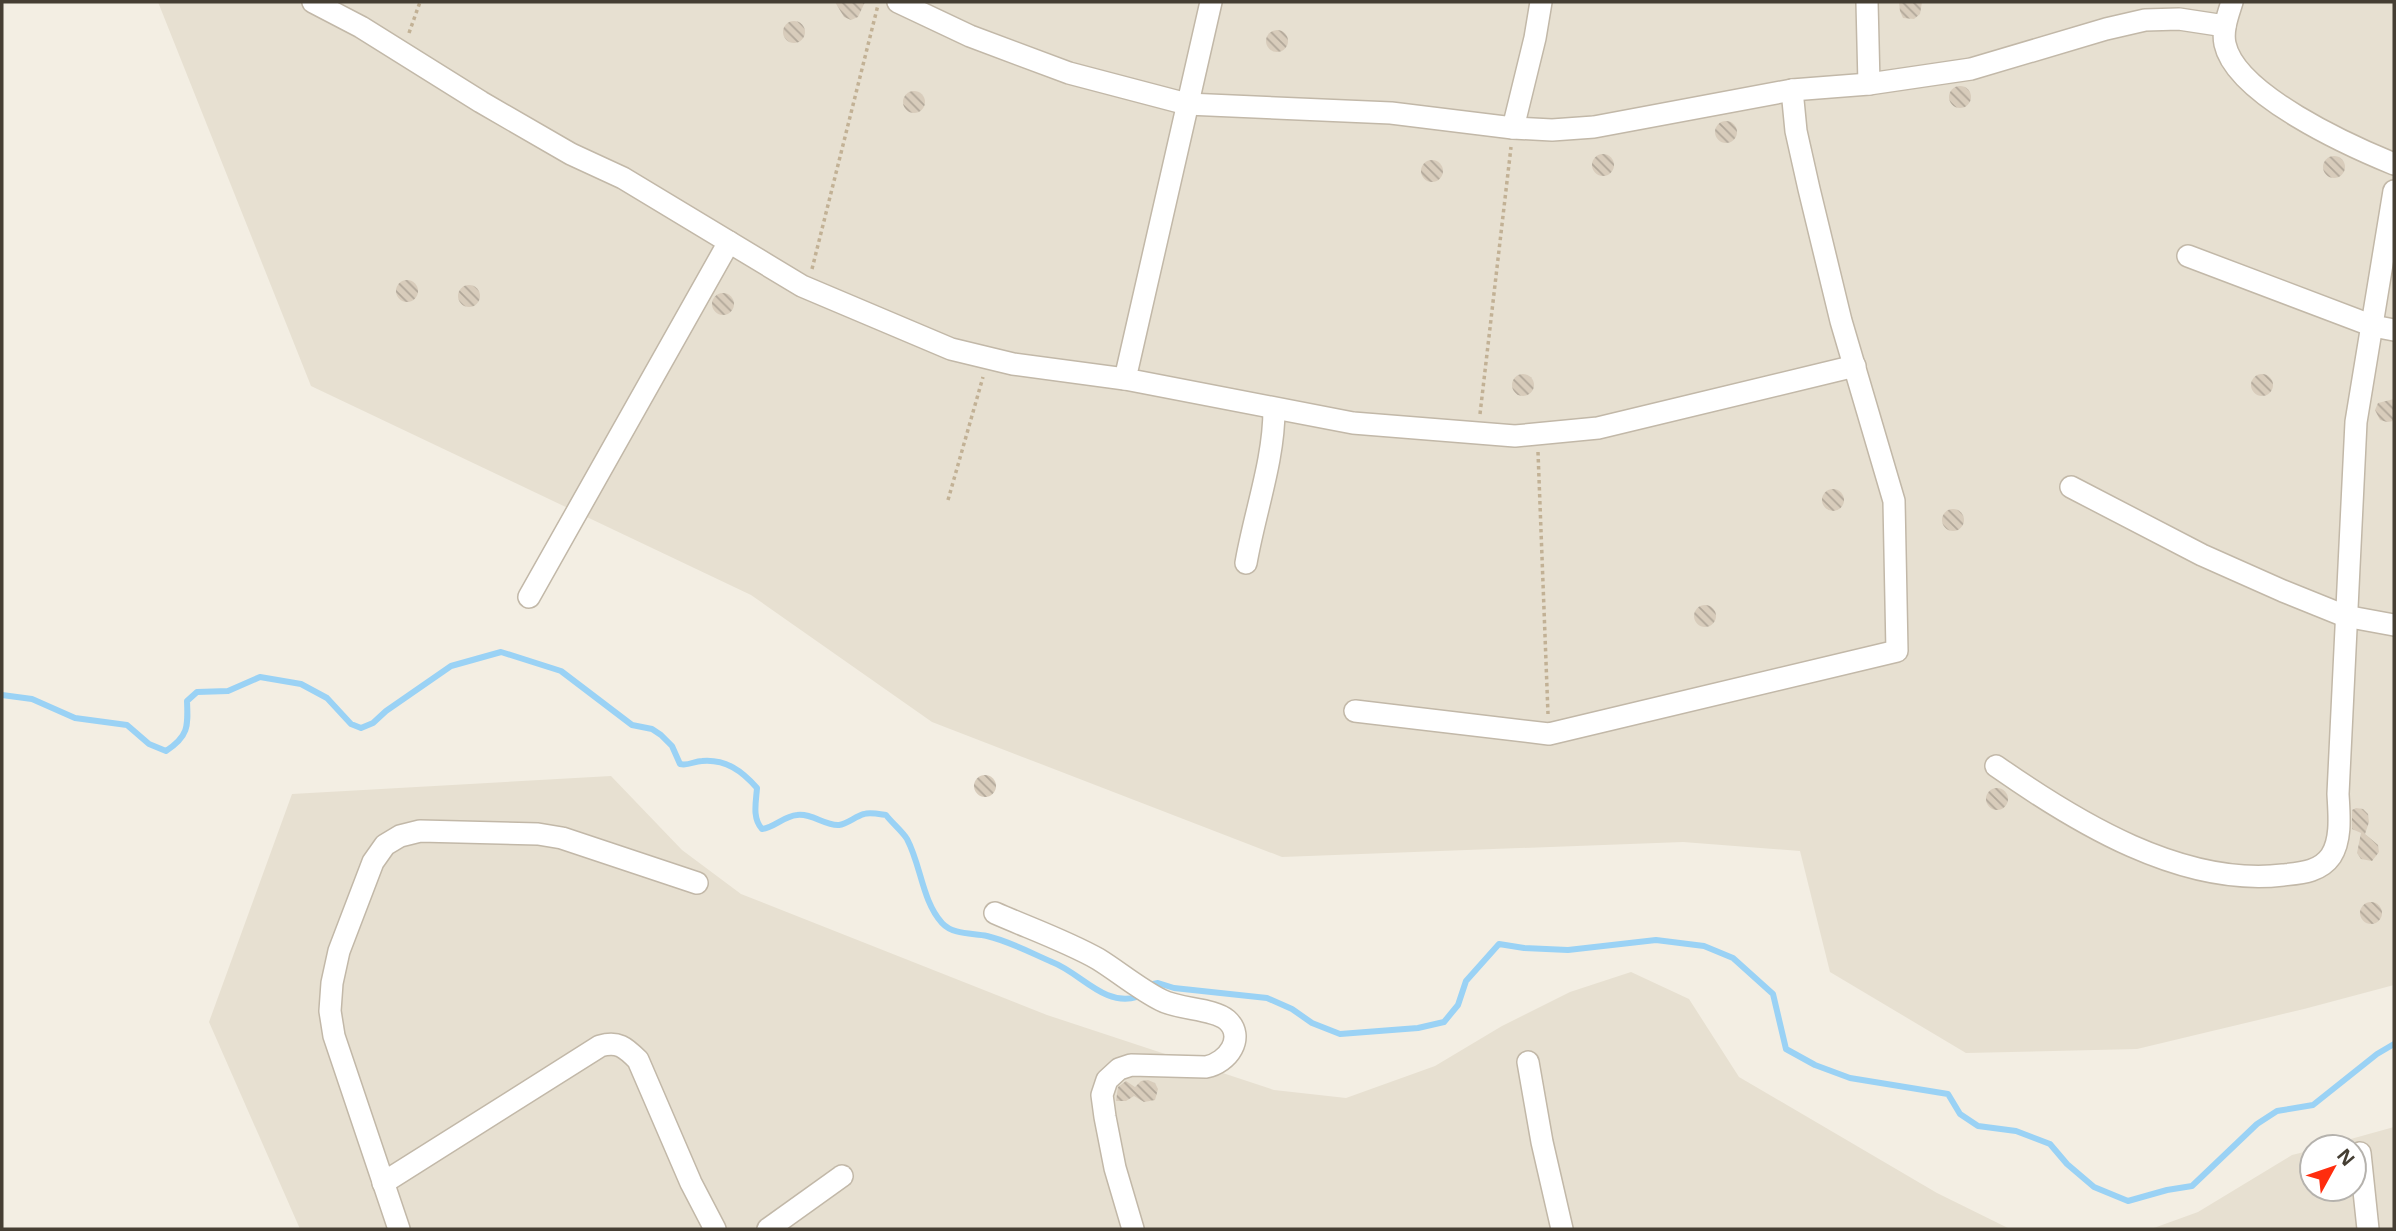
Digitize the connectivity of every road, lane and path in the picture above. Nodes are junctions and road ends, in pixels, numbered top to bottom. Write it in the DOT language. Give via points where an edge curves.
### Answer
graph roads {
  1 [pos="313,2"];
  2 [pos="420,2"];
  3 [pos="879,2"];
  4 [pos="898,2"];
  5 [pos="1211,2"];
  6 [pos="1541,2"];
  7 [pos="1867,2"];
  8 [pos="2232,2"];
  9 [pos="2225,26"];
  10 [pos="402,52"];
  11 [pos="1869,84"];
  12 [pos="1792,90"];
  13 [pos="1187,104"];
  14 [pos="1513,128"];
  15 [pos="2394,164"];
  16 [pos="2394,191"];
  17 [pos="729,242"];
  18 [pos="2188,256"];
  19 [pos="807,288"];
  20 [pos="2373,326"];
  21 [pos="2394,330"];
  22 [pos="988,358"];
  23 [pos="1855,366"];
  24 [pos="1125,379"];
  25 [pos="1274,409"];
  26 [pos="1478,433"];
  27 [pos="1538,433"];
  28 [pos="2071,487"];
  29 [pos="948,500"];
  30 [pos="1247,563"];
  31 [pos="529,597"];
  32 [pos="2345,616"];
  33 [pos="2394,625"];
  34 [pos="1355,711"];
  35 [pos="1549,734"];
  36 [pos="1996,766"];
  37 [pos="697,883"];
  38 [pos="995,913"];
  39 [pos="1528,1062"];
  40 [pos="842,1176"];
  41 [pos="383,1183"];
  42 [pos="2365,1203"];
  43 [pos="399,1229"];
  44 [pos="715,1229"];
  45 [pos="768,1229"];
  46 [pos="1133,1229"];
  47 [pos="1562,1229"];
  48 [pos="2368,1229"];
  1 -- 10 [label="street"];
  2 -- 10 [label="path"];
  3 -- 19 [label="path"];
  4 -- 13 [label="street" via="1069,74"];
  5 -- 13 [label="street"];
  6 -- 14 [label="street"];
  7 -- 11 [label="street"];
  8 -- 9 [label="street"];
  9 -- 11 [label="street" via="2179,19 2145,20 1971,68"];
  9 -- 15 [label="street" via="2225,45 2251,84 2347,145"];
  10 -- 17 [label="street" via="481,102 623,178"];
  11 -- 12 [label="street"];
  12 -- 14 [label="street" via="1594,127"];
  12 -- 23 [label="street" via="1809,189"];
  13 -- 14 [label="street" via="1391,113"];
  13 -- 24 [label="street"];
  14 -- 26 [label="path"];
  16 -- 20 [label="street"];
  17 -- 19 [label="street"];
  17 -- 31 [label="street"];
  18 -- 20 [label="street"];
  19 -- 22 [label="street" via="951,349"];
  20 -- 21 [label="street"];
  20 -- 32 [label="street" via="2356,422"];
  22 -- 24 [label="street"];
  22 -- 29 [label="path"];
  23 -- 27 [label="street" via="1598,428"];
  23 -- 35 [label="street" via="1894,501 1897,651"];
  24 -- 25 [label="street"];
  25 -- 26 [label="street" via="1353,423"];
  25 -- 30 [label="street" via="1274,436"];
  26 -- 27 [label="street"];
  27 -- 35 [label="path"];
  28 -- 32 [label="street" via="2203,555"];
  32 -- 33 [label="street"];
  32 -- 36 [label="street" via="2337,837 2333,854 2309,872 2234,876 2148,852 2045,800"];
  34 -- 35 [label="street"];
  37 -- 41 [label="street" via="538,834 420,831 385,845 373,862 339,951 330,1011 334,1036"];
  38 -- 46 [label="street" via="1095,958 1161,1000 1219,1015 1234,1031 1230,1052 1218,1065 1131,1065 1107,1080 1102,1095 1105,1118"];
  39 -- 47 [label="street"];
  40 -- 45 [label="street"];
  41 -- 43 [label="street"];
  41 -- 44 [label="street" via="611,1043 624,1046 638,1060"];
  42 -- 48 [label="street"];
}
